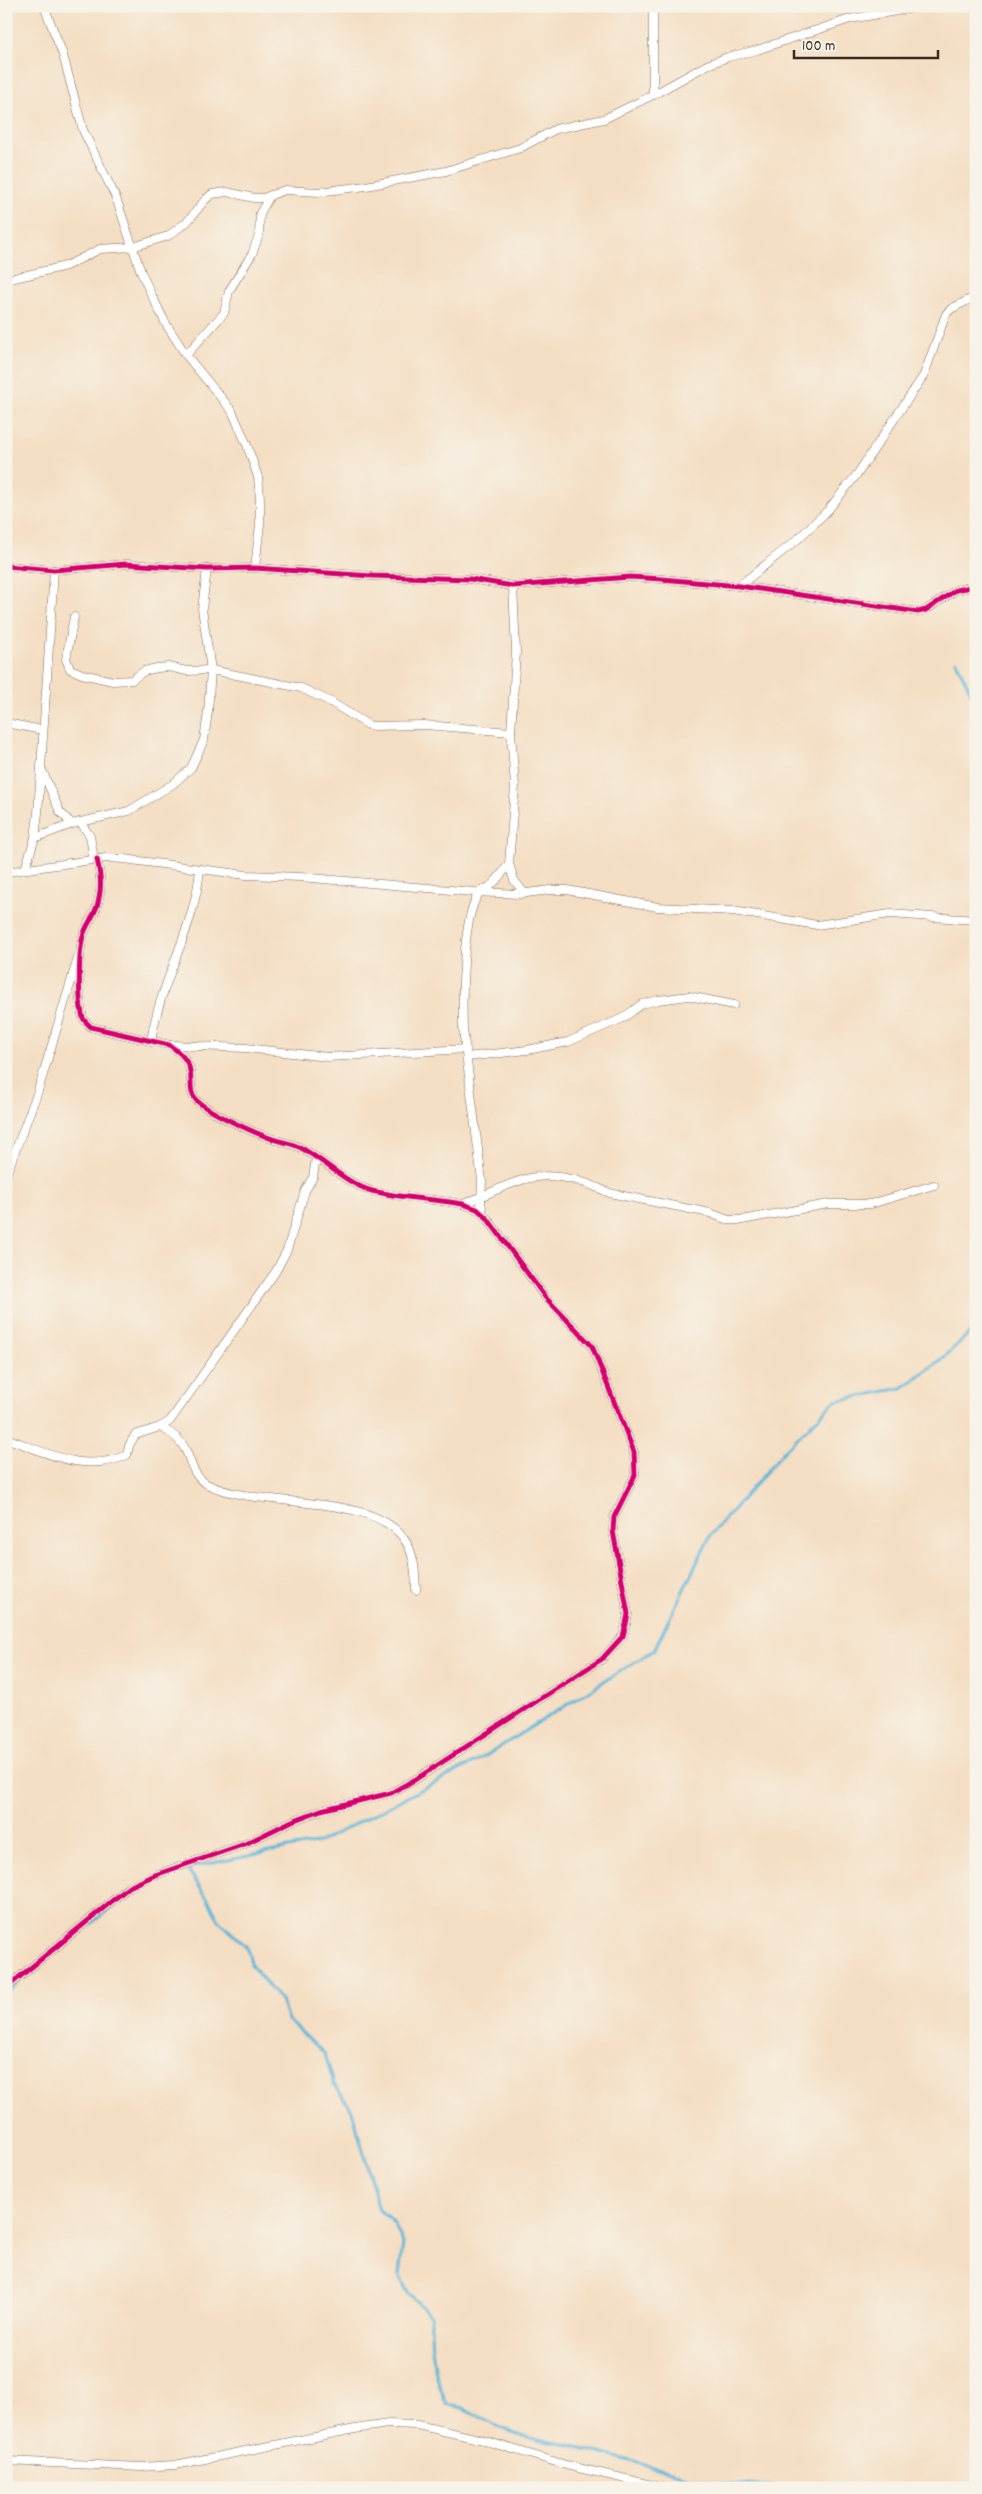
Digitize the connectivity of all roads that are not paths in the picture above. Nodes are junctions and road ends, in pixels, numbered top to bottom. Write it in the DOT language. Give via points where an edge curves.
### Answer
graph roads {
  1 [pos="44,6"];
  2 [pos="653,6"];
  3 [pos="925,6"];
  4 [pos="653,95"];
  5 [pos="270,196"];
  6 [pos="132,247"];
  7 [pos="6,280"];
  8 [pos="976,296"];
  9 [pos="186,356"];
  10 [pos="6,566"];
  11 [pos="255,568"];
  12 [pos="207,569"];
  13 [pos="54,570"];
  14 [pos="513,586"];
  15 [pos="739,586"];
  16 [pos="976,586"];
  17 [pos="74,617"];
  18 [pos="211,670"];
  19 [pos="6,723"];
  20 [pos="42,730"];
  21 [pos="511,732"];
  22 [pos="40,764"];
  23 [pos="76,823"];
  24 [pos="35,838"];
  25 [pos="96,860"];
  26 [pos="509,864"];
  27 [pos="25,869"];
  28 [pos="200,869"];
  29 [pos="6,872"];
  30 [pos="480,892"];
  31 [pos="524,893"];
  32 [pos="976,920"];
  33 [pos="80,952"];
  34 [pos="734,1006"];
  35 [pos="151,1042"];
  36 [pos="169,1045"];
  37 [pos="466,1053"];
  38 [pos="316,1158"];
  39 [pos="6,1175"];
  40 [pos="934,1185"];
  41 [pos="481,1198"];
  42 [pos="463,1204"];
  43 [pos="483,1214"];
  44 [pos="160,1427"];
  45 [pos="6,1438"];
  46 [pos="416,1590"];
  47 [pos="6,1988"];
  48 [pos="6,2461"];
  49 [pos="664,2488"];
  1 -- 6 [label="street" via="63,54 83,130 116,198"];
  2 -- 4 [label="street"];
  3 -- 4 [label="street" via="850,19 728,57"];
  4 -- 5 [label="street" via="604,119 556,130 520,148 446,171 318,192 285,190"];
  5 -- 6 [label="street" via="254,198 227,192 212,194 179,229 168,236"];
  5 -- 9 [label="street" via="260,213 259,235 252,254 229,291 224,313"];
  6 -- 7 [label="street" via="100,249 66,266"];
  6 -- 9 [label="street" via="162,317"];
  8 -- 15 [label="street" via="948,311 924,375 843,493 798,539"];
  9 -- 11 [label="street" via="232,411 258,477 261,510"];
  10 -- 13 [label="street"];
  11 -- 12 [label="street"];
  11 -- 14 [label="street" via="470,579"];
  12 -- 13 [label="street" via="126,564"];
  12 -- 18 [label="street" via="202,609"];
  13 -- 20 [label="street"];
  14 -- 15 [label="street" via="630,577"];
  14 -- 21 [label="street" via="516,652"];
  15 -- 16 [label="street" via="918,612 956,590"];
  17 -- 18 [label="street" via="66,659 70,669 82,674 104,680 128,681 144,671 157,668"];
  18 -- 21 [label="street" via="301,688 329,700 370,726 425,725"];
  18 -- 23 [label="street" via="205,734 191,768 136,808"];
  19 -- 20 [label="street"];
  20 -- 22 [label="street"];
  21 -- 26 [label="street" via="515,786"];
  22 -- 23 [label="street" via="60,812"];
  22 -- 24 [label="street"];
  23 -- 24 [label="street"];
  23 -- 25 [label="street" via="90,836"];
  24 -- 27 [label="street"];
  25 -- 27 [label="street"];
  25 -- 28 [label="street" via="124,858"];
  25 -- 33 [label="street" via="101,878 100,897 96,913 84,932"];
  26 -- 30 [label="street" via="495,882"];
  26 -- 31 [label="street" via="514,880"];
  27 -- 29 [label="street"];
  28 -- 30 [label="street"];
  28 -- 35 [label="street" via="197,896 158,1009"];
  30 -- 31 [label="street"];
  30 -- 37 [label="street" via="467,935 462,1006"];
  31 -- 32 [label="street" via="566,890 658,908 733,911 817,925 890,914"];
  33 -- 35 [label="street" via="82,1008 86,1022 98,1030"];
  33 -- 39 [label="street" via="38,1091"];
  34 -- 37 [label="street" via="701,997 658,1000 642,1004 623,1018 568,1042 527,1050"];
  35 -- 36 [label="street"];
  36 -- 37 [label="street" via="246,1048 328,1057"];
  36 -- 38 [label="street" via="189,1064 193,1095 197,1100 228,1120 301,1148"];
  37 -- 41 [label="street" via="482,1181"];
  38 -- 42 [label="street" via="371,1190"];
  38 -- 44 [label="street" via="287,1250 276,1271 174,1416"];
  40 -- 41 [label="street" via="872,1204 828,1204 742,1220 728,1220 609,1193 594,1186 553,1177 522,1180"];
  41 -- 42 [label="street"];
  41 -- 43 [label="street"];
  42 -- 43 [label="street"];
  43 -- 47 [label="street" via="545,1297 592,1346 634,1452 636,1475 614,1517 613,1531 628,1614 623,1636 602,1659 390,1793 321,1810 246,1844 156,1874 129,1887"];
  44 -- 45 [label="street" via="135,1435 127,1454 115,1460 89,1463 74,1462"];
  44 -- 46 [label="street" via="179,1441 187,1451 192,1468 208,1485 248,1496 359,1511 384,1520 405,1540 414,1561"];
  48 -- 49 [label="street" via="141,2467 175,2465 355,2429 388,2424 417,2425"];
}
